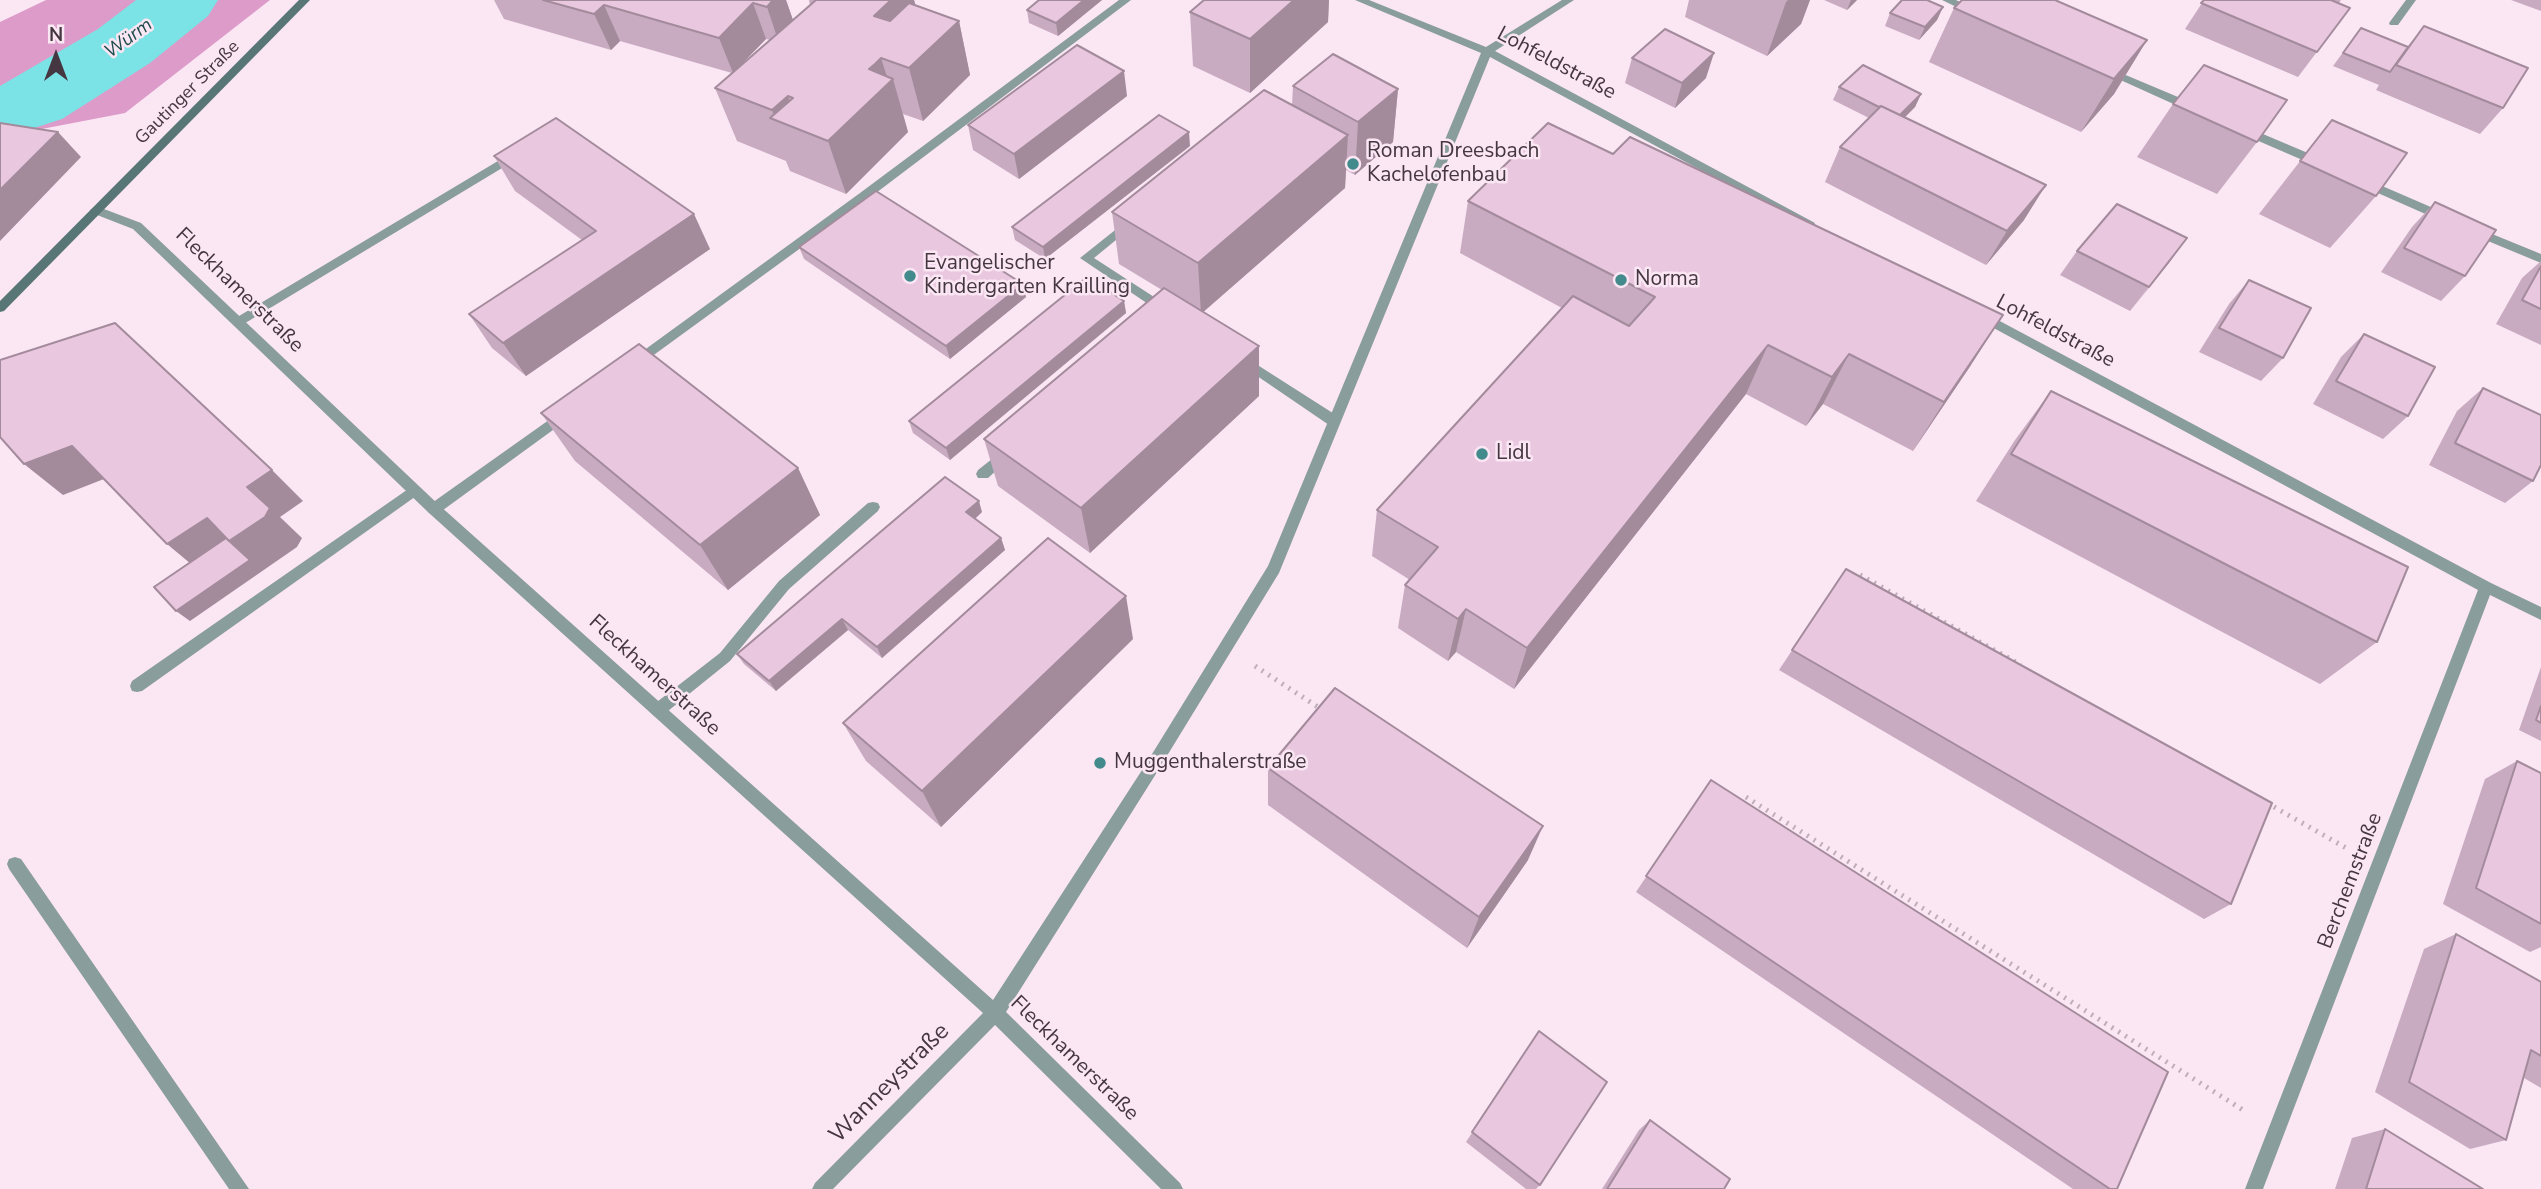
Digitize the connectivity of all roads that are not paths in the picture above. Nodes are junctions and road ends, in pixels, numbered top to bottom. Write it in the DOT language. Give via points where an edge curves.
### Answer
graph roads {
  1 [pos="305,0"];
  2 [pos="1126,0"];
  3 [pos="1360,0"];
  4 [pos="1569,0"];
  5 [pos="1947,0"];
  6 [pos="2411,0"];
  7 [pos="1985,17"];
  8 [pos="2394,23"];
  9 [pos="1487,51"];
  10 [pos="2099,66"];
  11 [pos="2200,110"];
  12 [pos="2238,127"];
  13 [pos="524,150"];
  14 [pos="2326,166"];
  15 [pos="2351,177"];
  16 [pos="96,210"];
  17 [pos="1138,216"];
  18 [pos="2452,221"];
  19 [pos="2465,226"];
  20 [pos="1816,227"];
  21 [pos="2541,260"];
  22 [pos="0,309"];
  23 [pos="1975,312"];
  24 [pos="1168,317"];
  25 [pos="238,321"];
  26 [pos="1234,355"];
  27 [pos="620,374"];
  28 [pos="576,405"];
  29 [pos="1334,421"];
  30 [pos="1013,447"];
  31 [pos="983,474"];
  32 [pos="414,490"];
  33 [pos="873,507"];
  34 [pos="434,509"];
  35 [pos="2486,587"];
  36 [pos="2541,614"];
  37 [pos="137,686"];
  38 [pos="658,710"];
  39 [pos="15,864"];
  40 [pos="995,1013"];
  41 [pos="240,1189"];
  42 [pos="821,1189"];
  43 [pos="1174,1189"];
  44 [pos="2254,1189"];
  1 -- 16 [label="main road, Gautinger Straße"];
  2 -- 27 [label="street"];
  3 -- 9 [label="street, Lohfeldstraße"];
  4 -- 9 [label="street"];
  5 -- 7 [label="street"];
  6 -- 8 [label="street"];
  9 -- 20 [label="street, Lohfeldstraße"];
  9 -- 29 [label="street"];
  10 -- 11 [label="street"];
  12 -- 14 [label="street"];
  13 -- 25 [label="street"];
  15 -- 18 [label="street"];
  16 -- 22 [label="main road, Gautinger Straße"];
  16 -- 25 [label="street, Fleckhamerstraße" via="137,226"];
  17 -- 24 [label="street" via="1086,258"];
  19 -- 21 [label="street"];
  23 -- 35 [label="street, Lohfeldstraße"];
  25 -- 32 [label="street, Fleckhamerstraße"];
  26 -- 29 [label="street"];
  28 -- 34 [label="street"];
  29 -- 40 [label="street" via="1274,569"];
  30 -- 31 [label="street"];
  32 -- 34 [label="street, Fleckhamerstraße"];
  32 -- 37 [label="street"];
  33 -- 38 [label="street" via="784,585 726,657"];
  34 -- 38 [label="street, Fleckhamerstraße"];
  35 -- 36 [label="street, Lohfeldstraße"];
  35 -- 44 [label="street, Berchemstraße"];
  38 -- 40 [label="street, Fleckhamerstraße"];
  39 -- 41 [label="street"];
  40 -- 42 [label="street, Wanneystraße"];
  40 -- 43 [label="street, Fleckhamerstraße"];
}
